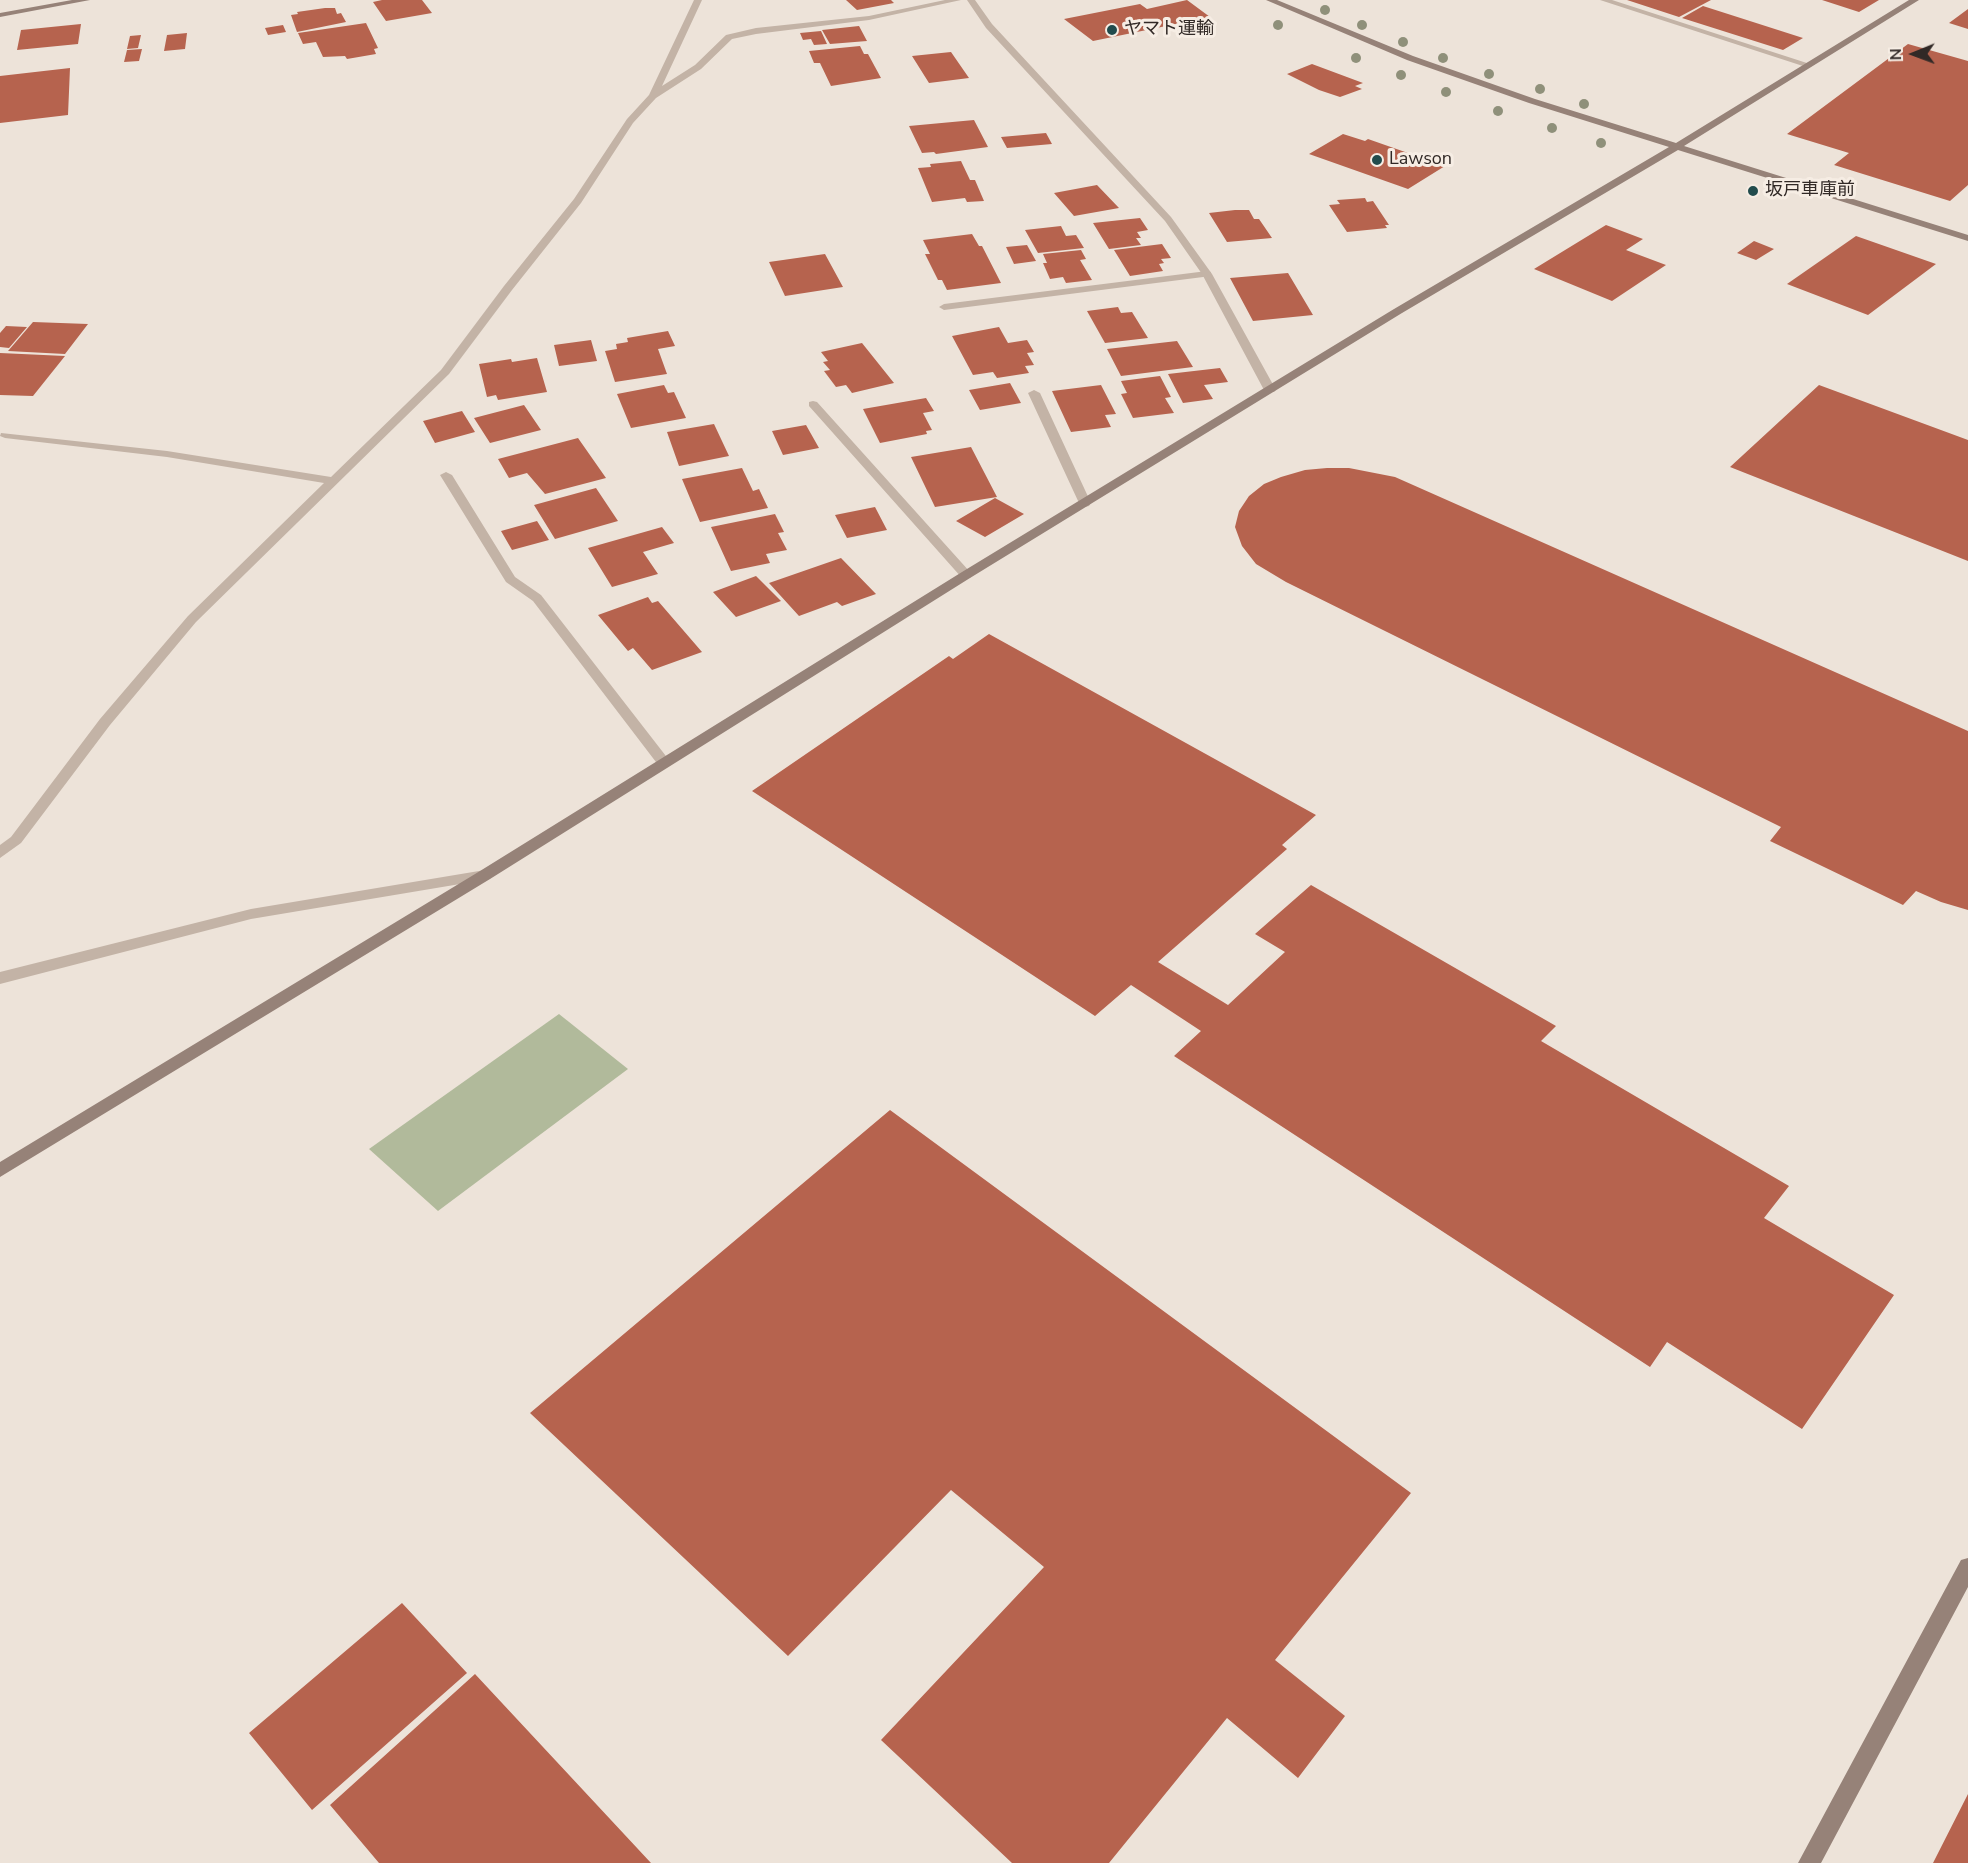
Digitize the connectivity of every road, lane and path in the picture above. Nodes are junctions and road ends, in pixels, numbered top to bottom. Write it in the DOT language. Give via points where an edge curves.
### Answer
graph roads {
  1 [pos="86,0"];
  2 [pos="698,0"];
  3 [pos="957,0"];
  4 [pos="971,0"];
  5 [pos="1270,0"];
  6 [pos="1604,0"];
  7 [pos="1915,0"];
  8 [pos="0,15"];
  9 [pos="1809,65"];
  10 [pos="653,96"];
  11 [pos="1676,147"];
  12 [pos="1968,238"];
  13 [pos="1207,274"];
  14 [pos="944,307"];
  15 [pos="1270,390"];
  16 [pos="1034,393"];
  17 [pos="813,404"];
  18 [pos="4,435"];
  19 [pos="446,475"];
  20 [pos="333,481"];
  21 [pos="1085,503"];
  22 [pos="966,575"];
  23 [pos="664,763"];
  24 [pos="0,853"];
  25 [pos="485,875"];
  26 [pos="0,978"];
  27 [pos="0,1170"];
  28 [pos="1968,1568"];
  29 [pos="1809,1863"];
  1 -- 8 [label="street"];
  2 -- 10 [label="street"];
  3 -- 10 [label="street" via="869,18 729,37 698,67"];
  4 -- 13 [label="street" via="989,26 1168,219"];
  5 -- 11 [label="street" via="1410,58"];
  6 -- 9 [label="street"];
  7 -- 9 [label="street"];
  9 -- 11 [label="street"];
  10 -- 20 [label="street" via="630,122 578,201 445,372"];
  11 -- 12 [label="street"];
  11 -- 15 [label="street"];
  13 -- 14 [label="street"];
  13 -- 15 [label="street"];
  15 -- 21 [label="street"];
  16 -- 21 [label="street"];
  17 -- 22 [label="street"];
  18 -- 20 [label="street" via="167,454"];
  19 -- 23 [label="street" via="510,579 537,598"];
  20 -- 24 [label="street" via="192,619 105,723 16,840"];
  21 -- 22 [label="street"];
  22 -- 23 [label="street"];
  23 -- 25 [label="street"];
  25 -- 26 [label="street" via="251,914"];
  25 -- 27 [label="street"];
  28 -- 29 [label="street"];
}
